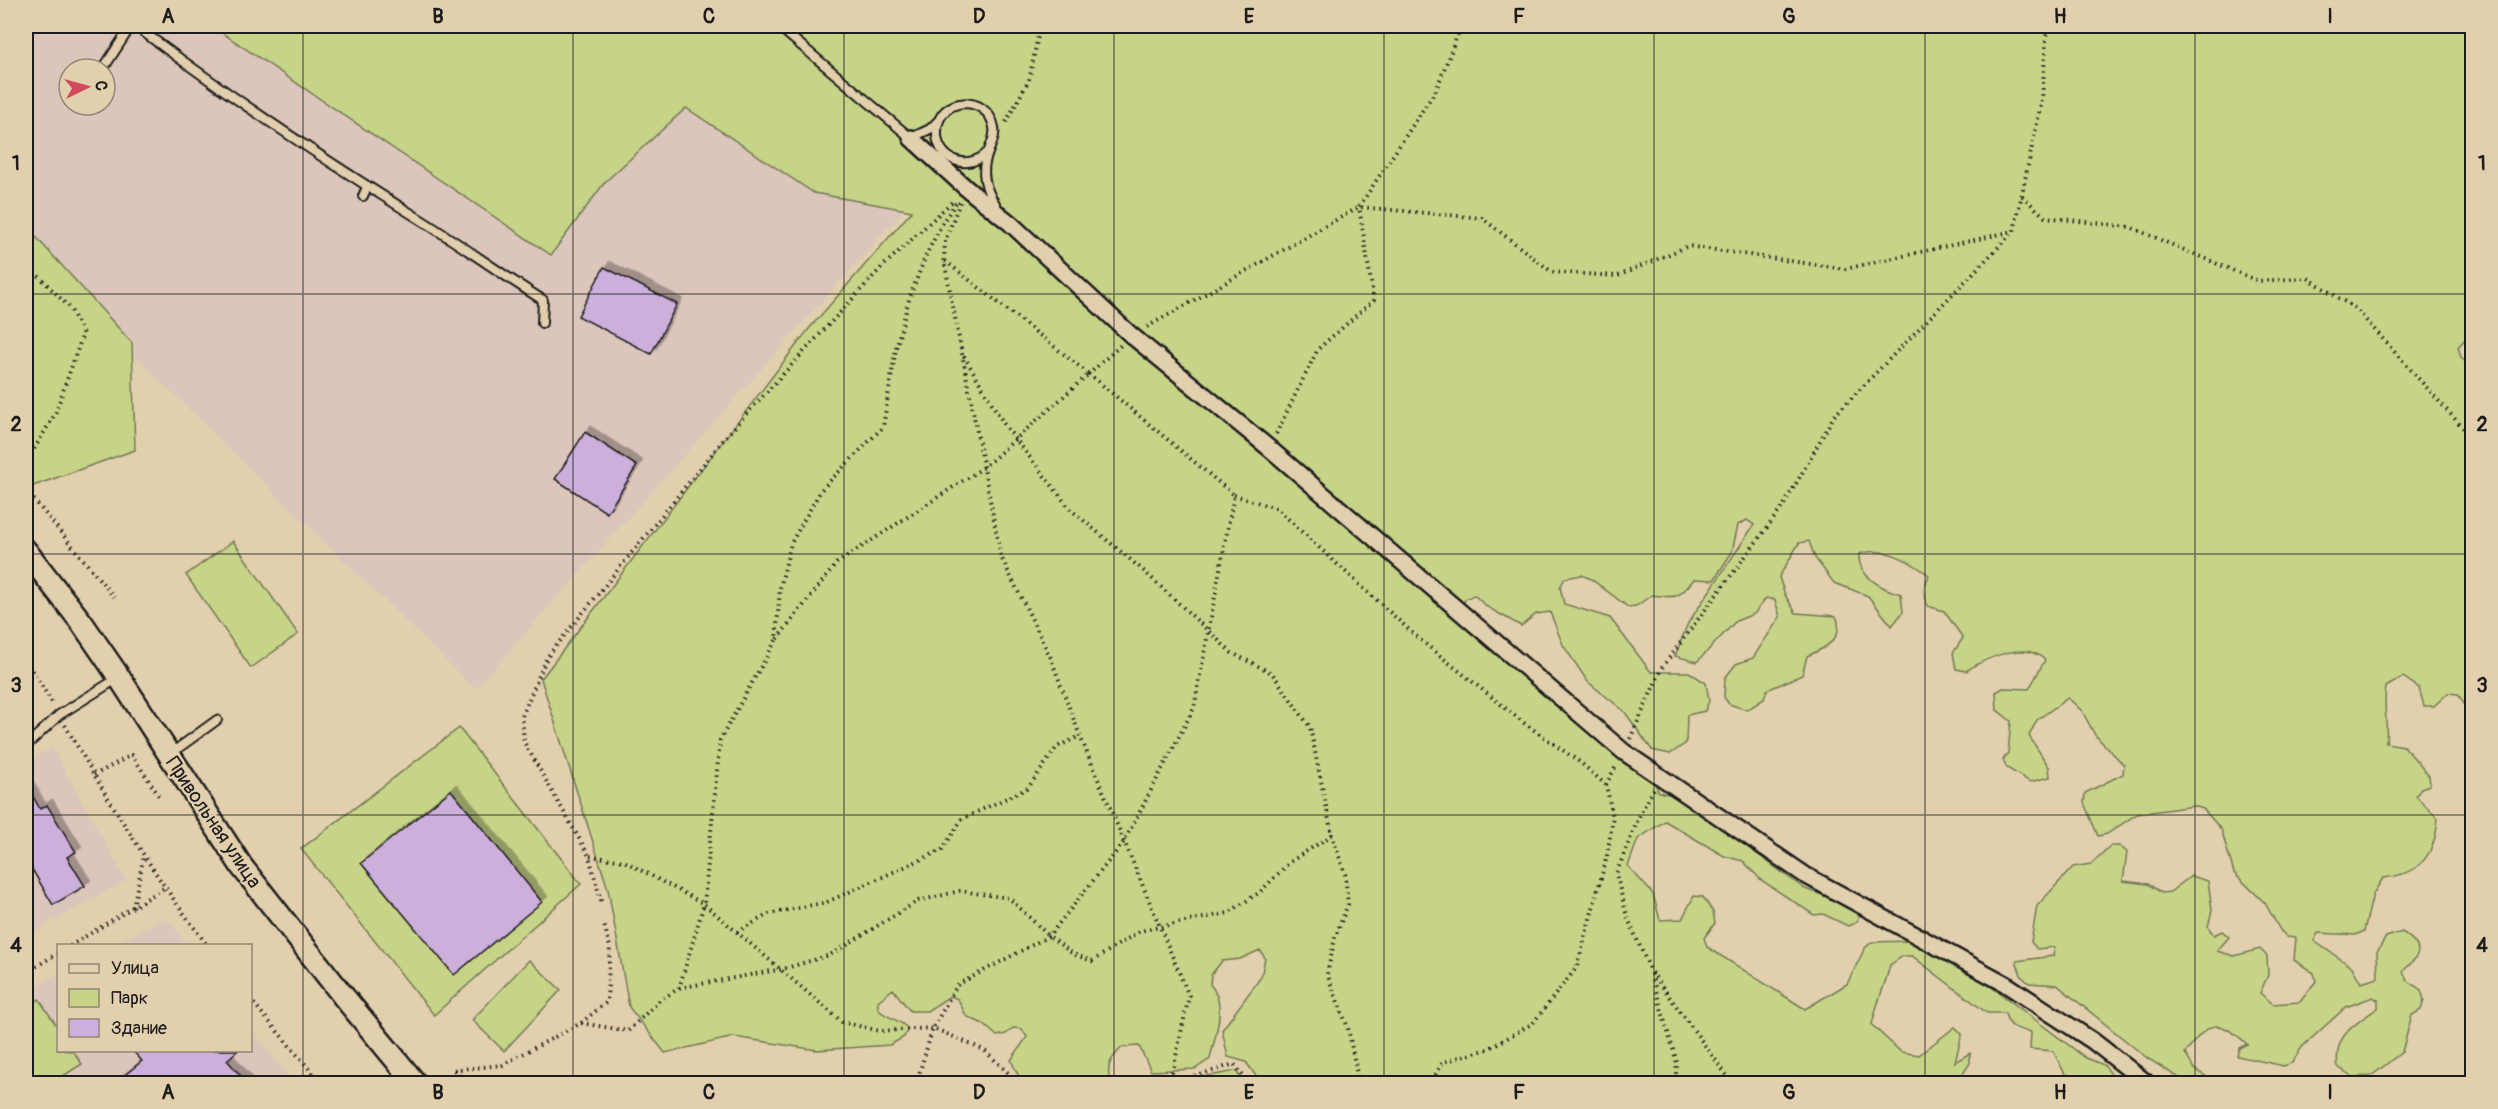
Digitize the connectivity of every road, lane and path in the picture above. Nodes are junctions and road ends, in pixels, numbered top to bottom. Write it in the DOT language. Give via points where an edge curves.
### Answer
graph roads {
  1 [pos="131,26"];
  2 [pos="136,26"];
  3 [pos="778,26"];
  4 [pos="1040,26"];
  5 [pos="1461,26"];
  6 [pos="2048,26"];
  7 [pos="112,57"];
  8 [pos="940,119"];
  9 [pos="1004,128"];
  10 [pos="911,138"];
  11 [pos="987,153"];
  12 [pos="367,187"];
  13 [pos="966,188"];
  14 [pos="363,196"];
  15 [pos="2022,196"];
  16 [pos="1359,207"];
  17 [pos="1010,223"];
  18 [pos="2014,231"];
  19 [pos="944,260"];
  20 [pos="26,263"];
  21 [pos="542,323"];
  22 [pos="1131,335"];
  23 [pos="962,352"];
  24 [pos="1089,374"];
  25 [pos="2472,438"];
  26 [pos="1016,439"];
  27 [pos="1269,448"];
  28 [pos="26,463"];
  29 [pos="984,467"];
  30 [pos="26,490"];
  31 [pos="1234,495"];
  32 [pos="26,551"];
  33 [pos="114,597"];
  34 [pos="1208,631"];
  35 [pos="776,640"];
  36 [pos="26,660"];
  37 [pos="119,677"];
  38 [pos="59,715"];
  39 [pos="217,720"];
  40 [pos="1080,736"];
  41 [pos="26,746"];
  42 [pos="1624,752"];
  43 [pos="169,755"];
  44 [pos="94,776"];
  45 [pos="1662,777"];
  46 [pos="1606,785"];
  47 [pos="159,796"];
  48 [pos="1332,835"];
  49 [pos="1124,843"];
  50 [pos="144,856"];
  51 [pos="589,856"];
  52 [pos="164,888"];
  53 [pos="601,901"];
  54 [pos="704,904"];
  55 [pos="133,908"];
  56 [pos="604,924"];
  57 [pos="1162,928"];
  58 [pos="737,932"];
  59 [pos="1049,936"];
  60 [pos="72,944"];
  61 [pos="207,944"];
  62 [pos="57,954"];
  63 [pos="783,969"];
  64 [pos="1650,970"];
  65 [pos="26,973"];
  66 [pos="679,988"];
  67 [pos="252,1001"];
  68 [pos="581,1023"];
  69 [pos="933,1028"];
  70 [pos="322,1083"];
  71 [pos="416,1083"];
  72 [pos="468,1083"];
  73 [pos="916,1083"];
  74 [pos="1020,1083"];
  75 [pos="1163,1083"];
  76 [pos="1172,1083"];
  77 [pos="1249,1083"];
  78 [pos="1359,1083"];
  79 [pos="1430,1083"];
  80 [pos="1675,1083"];
  81 [pos="1732,1083"];
  82 [pos="2148,1083"];
  1 -- 7 [label="lane"];
  2 -- 12 [label="lane"];
  3 -- 10 [label="lane"];
  4 -- 9 [label="path" via="1029,80"];
  5 -- 16 [label="path" via="1436,90"];
  6 -- 15 [label="path" via="2042,100"];
  8 -- 10 [label="lane"];
  8 -- 11 [label="lane" via="940,147 947,158 969,164"];
  8 -- 11 [label="lane" via="954,105 976,104 995,128"];
  10 -- 13 [label="street"];
  11 -- 17 [label="lane" via="983,166 985,183 992,200"];
  12 -- 14 [label="lane"];
  12 -- 21 [label="lane" via="543,300"];
  13 -- 17 [label="street"];
  13 -- 19 [label="path" via="945,241"];
  13 -- 35 [label="path" via="944,220 910,296 896,348 883,427 821,490 791,543 780,588"];
  13 -- 51 [label="path" via="881,268 729,433 547,657 522,716 524,742"];
  15 -- 18 [label="path"];
  15 -- 25 [label="path" via="2045,217 2130,227 2258,281 2308,278 2356,309"];
  16 -- 18 [label="path" via="1482,218 1552,272 1618,276 1688,246 1845,269"];
  16 -- 22 [label="path"];
  16 -- 27 [label="path" via="1374,300 1318,349"];
  17 -- 22 [label="street"];
  18 -- 42 [label="path" via="1834,416 1784,505 1663,666"];
  19 -- 23 [label="path"];
  19 -- 24 [label="path"];
  20 -- 28 [label="path" via="70,308 84,334 55,414"];
  22 -- 24 [label="path"];
  22 -- 27 [label="street"];
  23 -- 26 [label="path"];
  23 -- 29 [label="path"];
  24 -- 26 [label="path"];
  24 -- 31 [label="path"];
  26 -- 29 [label="path"];
  26 -- 34 [label="path" via="1071,509"];
  27 -- 42 [label="street"];
  29 -- 35 [label="path" via="837,563"];
  29 -- 40 [label="path" via="1001,556 1050,656"];
  30 -- 33 [label="path"];
  31 -- 34 [label="path"];
  31 -- 46 [label="path" via="1276,508 1418,638"];
  32 -- 37 [label="main road, Привольная улица"];
  34 -- 48 [label="path" via="1232,653 1272,673 1310,727"];
  34 -- 49 [label="path" via="1194,708"];
  35 -- 54 [label="path" via="720,740"];
  36 -- 38 [label="path"];
  37 -- 38 [label="lane"];
  37 -- 43 [label="main road, Привольная улица"];
  38 -- 41 [label="lane"];
  38 -- 44 [label="path"];
  39 -- 43 [label="lane"];
  40 -- 49 [label="path"];
  40 -- 58 [label="path" via="1057,747 1028,788 962,819 942,850 827,902 770,914"];
  42 -- 45 [label="street"];
  42 -- 46 [label="path"];
  43 -- 71 [label="main road, Привольная улица" via="242,867"];
  44 -- 47 [label="path" via="132,755"];
  44 -- 50 [label="path"];
  45 -- 64 [label="path" via="1641,812 1617,874 1627,916"];
  45 -- 82 [label="street" via="1805,875 2004,983 2093,1041"];
  46 -- 79 [label="path" via="1613,817 1607,856 1577,967 1533,1023 1488,1049 1443,1062"];
  48 -- 57 [label="path" via="1290,862 1260,892 1228,913"];
  48 -- 78 [label="path" via="1345,874 1348,904 1327,974 1348,1028"];
  49 -- 57 [label="path"];
  49 -- 59 [label="path"];
  50 -- 52 [label="path"];
  50 -- 55 [label="path"];
  51 -- 53 [label="path"];
  51 -- 54 [label="path" via="624,861"];
  52 -- 55 [label="path"];
  52 -- 61 [label="path"];
  54 -- 58 [label="path"];
  54 -- 66 [label="path"];
  55 -- 60 [label="path"];
  56 -- 68 [label="path" via="610,946 607,1002"];
  57 -- 59 [label="path" via="1140,931 1092,961 1073,954"];
  57 -- 75 [label="path" via="1189,996 1173,1070"];
  58 -- 63 [label="path"];
  59 -- 63 [label="path" via="1009,898 960,891 918,901 830,955"];
  59 -- 69 [label="path" via="957,985"];
  62 -- 65 [label="path"];
  63 -- 66 [label="path"];
  63 -- 69 [label="path" via="842,1022 880,1031"];
  64 -- 80 [label="path" via="1677,1062"];
  64 -- 81 [label="path"];
  66 -- 68 [label="path" via="628,1031"];
  67 -- 70 [label="path"];
  68 -- 72 [label="path" via="502,1065 454,1070"];
  69 -- 73 [label="path"];
  69 -- 74 [label="path" via="984,1050"];
  76 -- 77 [label="path" via="1234,1064"];
}
